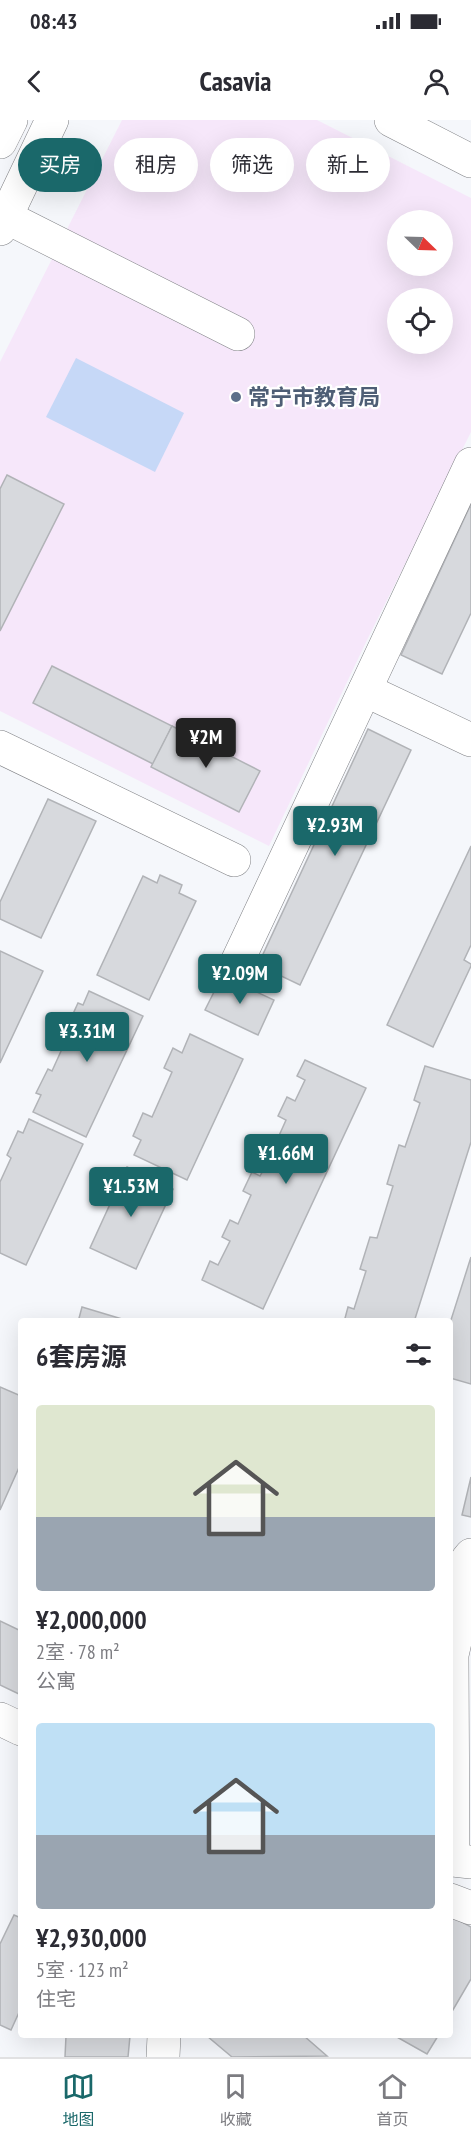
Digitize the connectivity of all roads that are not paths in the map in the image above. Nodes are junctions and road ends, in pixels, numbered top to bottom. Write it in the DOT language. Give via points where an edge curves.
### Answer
graph roads {
  1 [pos="10,120"];
  2 [pos="52,120"];
  3 [pos="391,120"];
  4 [pos="0,142"];
  5 [pos="471,160"];
  6 [pos="3,223"];
  7 [pos="238,334"];
  8 [pos="471,464"];
  9 [pos="365,690"];
  10 [pos="471,740"];
  11 [pos="0,747"];
  12 [pos="234,860"];
  13 [pos="238,960"];
  14 [pos="471,1554"];
  15 [pos="469,1593"];
  16 [pos="453,1651"];
  17 [pos="0,1719"];
  18 [pos="18,1728"];
  19 [pos="453,1860"];
  20 [pos="471,1862"];
  21 [pos="453,1901"];
  22 [pos="471,1908"];
  23 [pos="165,2038"];
  24 [pos="163,2057"];
  1 -- 4 [label="street"];
  2 -- 6 [label="street"];
  3 -- 5 [label="street"];
  6 -- 7 [label="street"];
  8 -- 9 [label="street"];
  9 -- 10 [label="street"];
  9 -- 13 [label="street"];
  11 -- 12 [label="street"];
  14 -- 15 [label="street" via="460,1574 460,1587"];
  15 -- 16 [label="street"];
  17 -- 18 [label="street"];
  19 -- 20 [label="street"];
  21 -- 22 [label="street"];
  23 -- 24 [label="street"];
}
